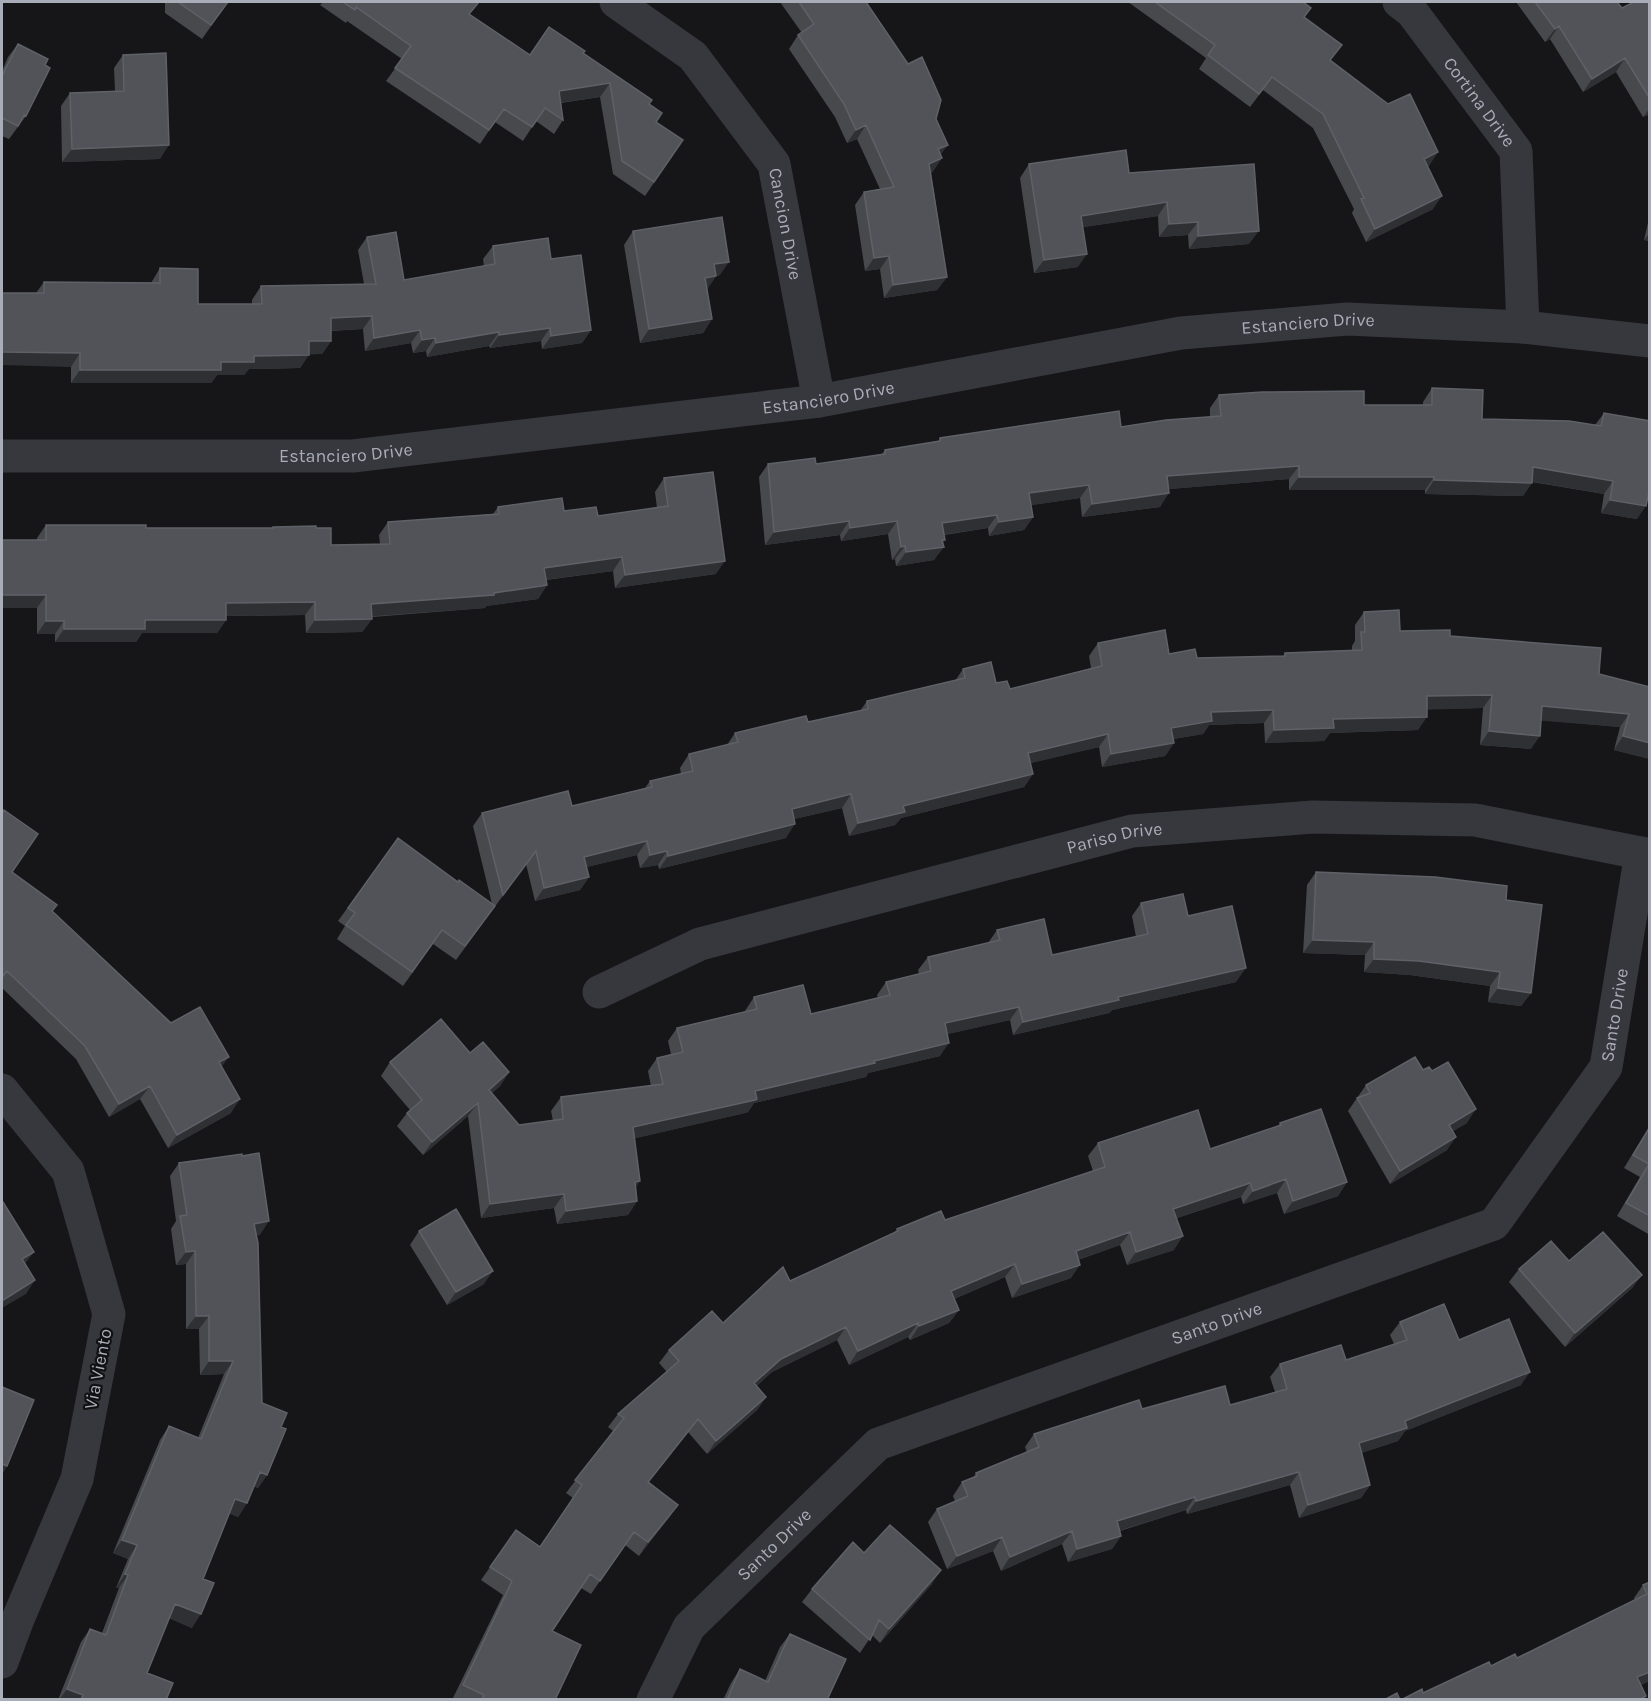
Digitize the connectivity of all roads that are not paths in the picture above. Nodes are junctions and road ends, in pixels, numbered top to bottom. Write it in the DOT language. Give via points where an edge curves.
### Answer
graph roads {
  1 [pos="616,2"];
  2 [pos="1399,2"];
  3 [pos="1523,327"];
  4 [pos="1650,341"];
  5 [pos="819,401"];
  6 [pos="2,456"];
  7 [pos="1645,854"];
  8 [pos="599,992"];
  9 [pos="2,1090"];
  10 [pos="10,1615"];
  11 [pos="2,1662"];
  12 [pos="653,1700"];
  1 -- 5 [label="street, Cancion Drive" via="693,56 774,164"];
  2 -- 3 [label="street, Cortina Drive" via="1412,12 1516,151"];
  3 -- 4 [label="street, Estanciero Drive"];
  3 -- 5 [label="street, Estanciero Drive" via="1347,319 1181,333"];
  5 -- 6 [label="street, Estanciero Drive" via="353,456"];
  7 -- 8 [label="street, Pariso Drive" via="1475,820 1313,817 1132,831 700,944"];
  7 -- 12 [label="street, Santo Drive" via="1606,1067 1494,1224 878,1444 688,1627"];
  9 -- 10 [label="street, Via Viento" via="68,1171 109,1314 77,1479"];
  10 -- 11 [label="street, Via Viento"];
}
